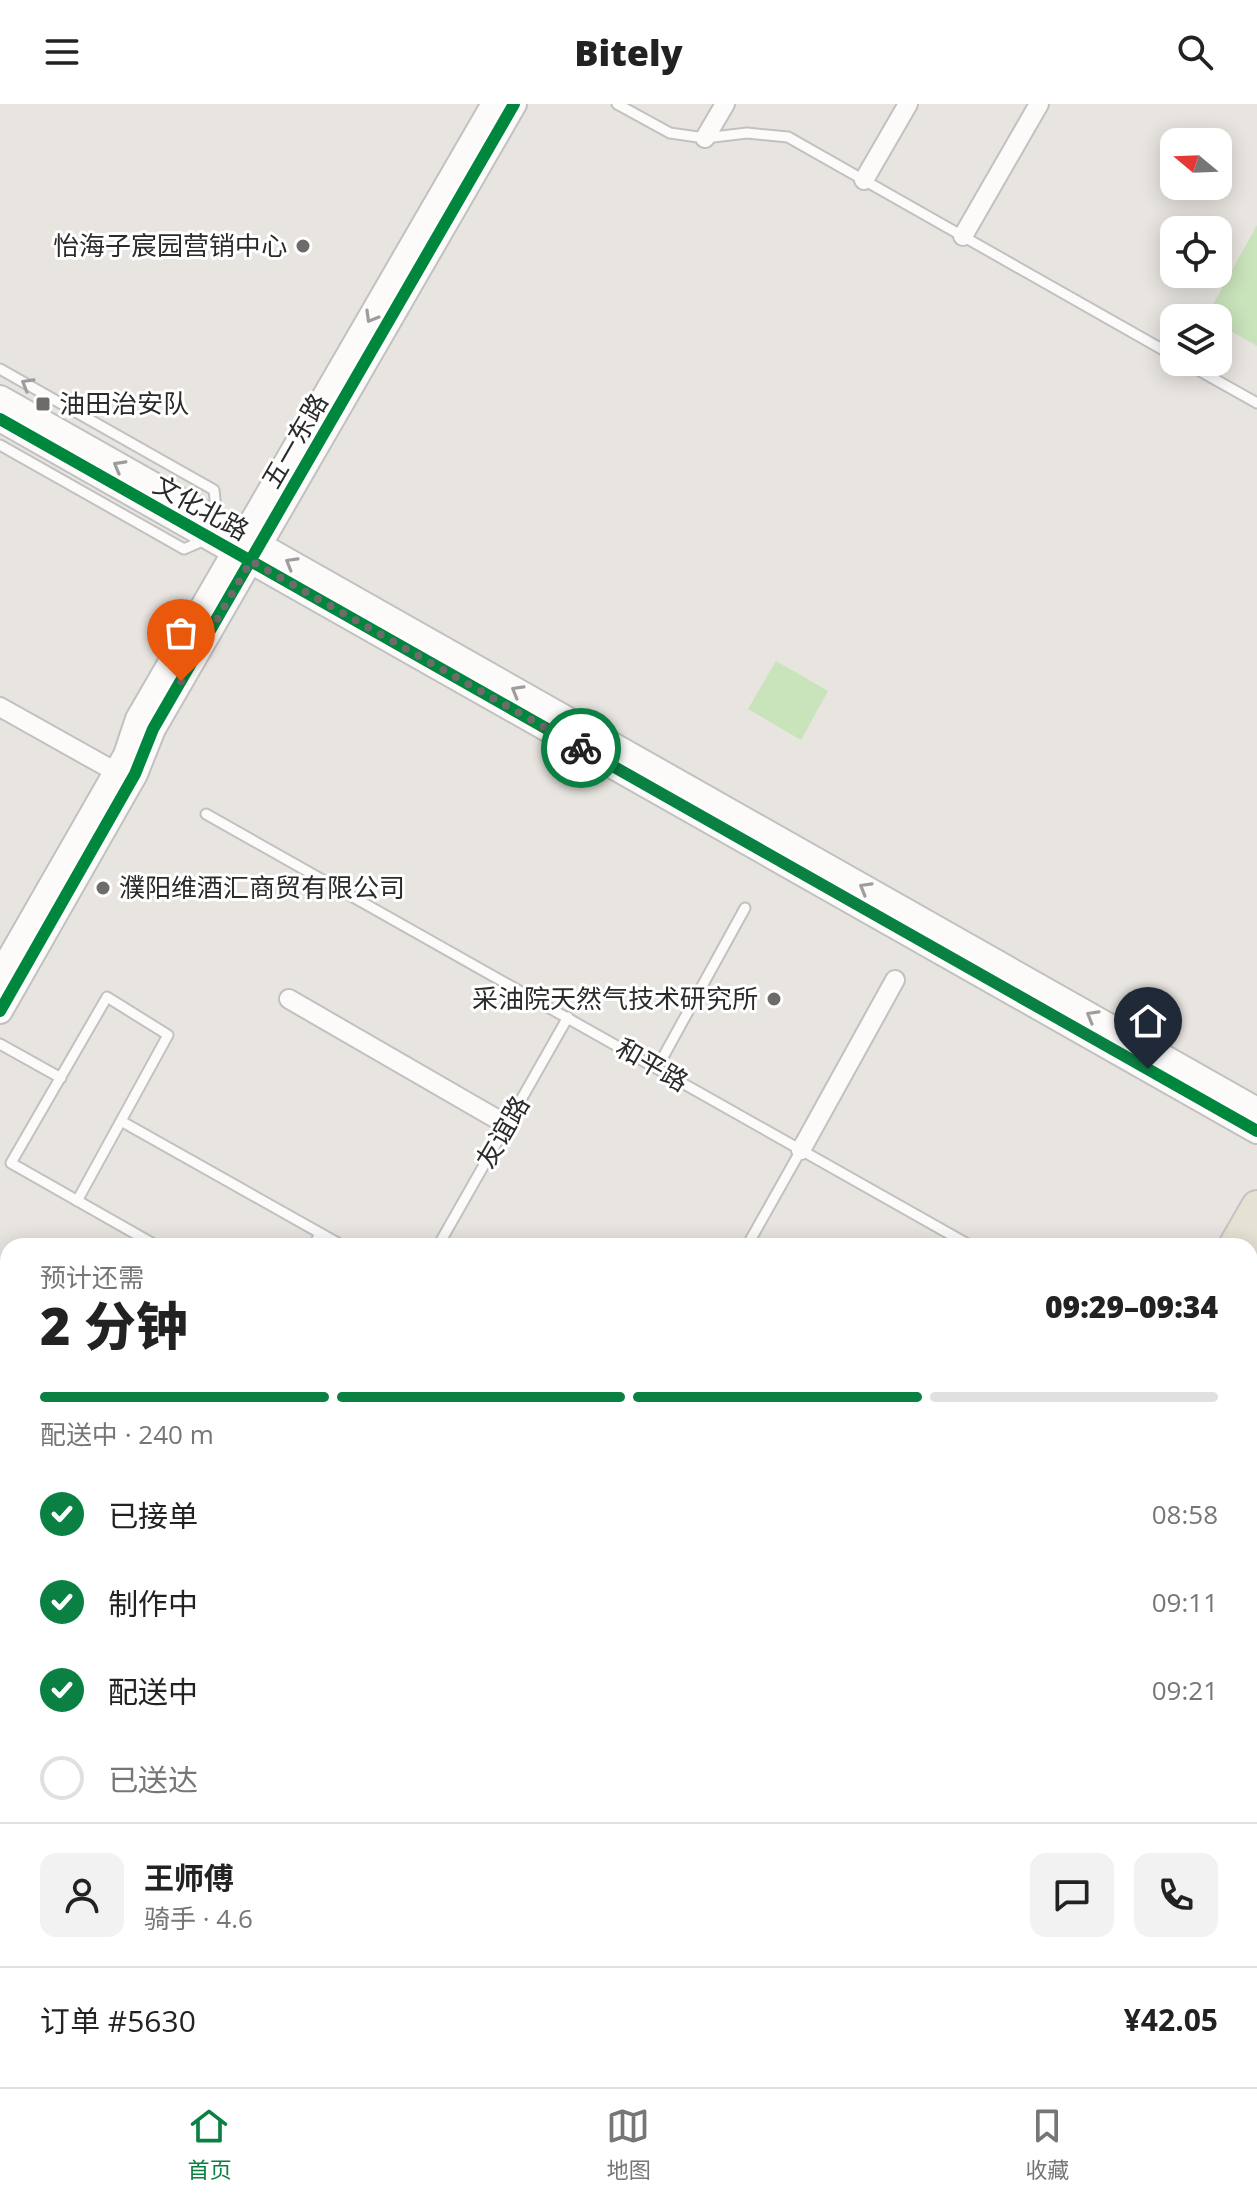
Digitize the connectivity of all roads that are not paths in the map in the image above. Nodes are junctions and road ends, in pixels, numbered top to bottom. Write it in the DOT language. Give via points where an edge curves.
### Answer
graph roads {
  1 [pos="494,104"];
  2 [pos="514,104"];
  3 [pos="617,104"];
  4 [pos="725,104"];
  5 [pos="908,104"];
  6 [pos="1039,104"];
  7 [pos="705,138"];
  8 [pos="864,180"];
  9 [pos="963,236"];
  10 [pos="1160,348"];
  11 [pos="0,369"];
  12 [pos="1209,376"];
  13 [pos="0,398"];
  14 [pos="1257,403"];
  15 [pos="0,419"];
  16 [pos="0,445"];
  17 [pos="213,530"];
  18 [pos="248,549"];
  19 [pos="0,707"];
  20 [pos="116,772"];
  21 [pos="206,814"];
  22 [pos="745,908"];
  23 [pos="0,975"];
  24 [pos="895,980"];
  25 [pos="289,999"];
  26 [pos="0,1011"];
  27 [pos="568,1017"];
  28 [pos="0,1044"];
  29 [pos="657,1068"];
  30 [pos="61,1078"];
  31 [pos="1257,1110"];
  32 [pos="121,1121"];
  33 [pos="507,1125"];
  34 [pos="1257,1131"];
  35 [pos="801,1150"];
  36 [pos="77,1201"];
  37 [pos="1257,1206"];
  38 [pos="320,1233"];
  39 [pos="143,1238"];
  40 [pos="318,1238"];
  41 [pos="329,1238"];
  42 [pos="443,1238"];
  43 [pos="752,1238"];
  44 [pos="957,1238"];
  45 [pos="1239,1238"];
  1 -- 18 [label="street, 五一东路, one-way"];
  2 -- 18 [label="street, 五一东路"];
  3 -- 7 [label="lane" via="670,133"];
  4 -- 7 [label="street"];
  5 -- 8 [label="street"];
  6 -- 9 [label="street"];
  7 -- 8 [label="lane" via="747,133 788,137"];
  8 -- 9 [label="lane"];
  9 -- 10 [label="lane"];
  17 -- 11 [label="lane, one-way" via="214,490"];
  12 -- 14 [label="lane"];
  17 -- 13 [label="street, 文化北路, one-way"];
  15 -- 17 [label="street, 文化北路"];
  16 -- 17 [label="lane" via="184,549"];
  17 -- 18 [label="street, 文化北路"];
  18 -- 20 [label="street, 五一东路" via="138,719"];
  18 -- 26 [label="street, 五一东路" via="153,729 135,774"];
  31 -- 18 [label="street, 文化北路, one-way"];
  18 -- 34 [label="street, 文化北路"];
  19 -- 20 [label="street"];
  20 -- 23 [label="street, 五一东路"];
  21 -- 27 [label="lane, 和平路"];
  22 -- 29 [label="lane"];
  24 -- 35 [label="street"];
  25 -- 33 [label="street"];
  27 -- 29 [label="lane, 和平路"];
  27 -- 33 [label="lane, 友谊路"];
  28 -- 30 [label="lane"];
  29 -- 35 [label="lane, 和平路"];
  30 -- 32 [label="lane" via="107,997 168,1035"];
  30 -- 36 [label="lane" via="11,1163"];
  32 -- 36 [label="lane"];
  32 -- 38 [label="lane"];
  33 -- 42 [label="lane, 友谊路"];
  35 -- 43 [label="lane"];
  35 -- 44 [label="lane, 和平路"];
  36 -- 39 [label="lane"];
  37 -- 45 [label="main road"];
  38 -- 40 [label="lane"];
  38 -- 41 [label="lane"];
}
